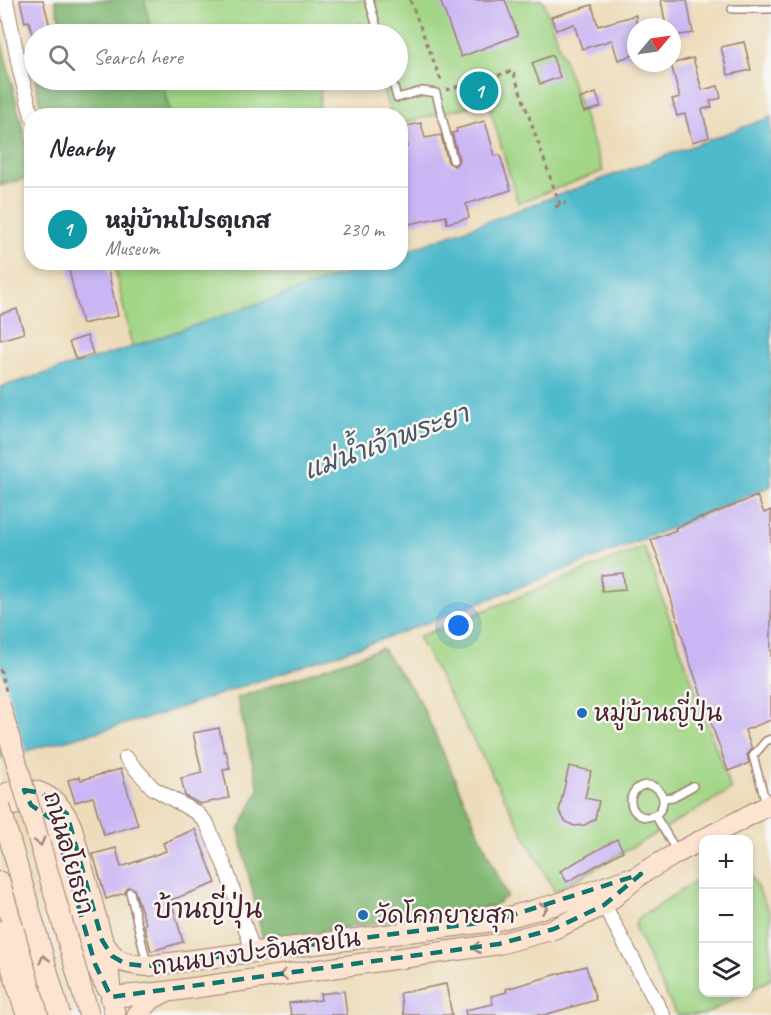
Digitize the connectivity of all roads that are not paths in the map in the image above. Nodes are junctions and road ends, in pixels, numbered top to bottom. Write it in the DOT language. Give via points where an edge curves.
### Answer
graph roads {
  1 [pos="6,0"];
  2 [pos="369,0"];
  3 [pos="732,9"];
  4 [pos="771,9"];
  5 [pos="376,24"];
  6 [pos="24,86"];
  7 [pos="25,90"];
  8 [pos="395,90"];
  9 [pos="30,108"];
  10 [pos="453,160"];
  11 [pos="0,705"];
  12 [pos="771,739"];
  13 [pos="126,758"];
  14 [pos="693,786"];
  15 [pos="0,796"];
  16 [pos="663,798"];
  17 [pos="769,805"];
  18 [pos="0,806"];
  19 [pos="0,813"];
  20 [pos="655,815"];
  21 [pos="678,853"];
  22 [pos="641,874"];
  23 [pos="0,882"];
  24 [pos="129,892"];
  25 [pos="604,904"];
  26 [pos="0,931"];
  27 [pos="102,940"];
  28 [pos="253,951"];
  29 [pos="147,966"];
  30 [pos="12,984"];
  31 [pos="165,992"];
  32 [pos="113,1006"];
  33 [pos="28,1013"];
  34 [pos="60,1015"];
  35 [pos="89,1015"];
  36 [pos="137,1015"];
  37 [pos="663,1015"];
  1 -- 6 [label="street"];
  2 -- 5 [label="lane"];
  3 -- 4 [label="lane"];
  7 -- 9 [label="street"];
  8 -- 10 [label="lane" via="397,98 422,91 436,93"];
  11 -- 35 [label="main road, ถนนอโยธยา, one-way, bridge"];
  12 -- 17 [label="lane" via="753,756"];
  13 -- 28 [label="street" via="153,788 197,813 207,824"];
  14 -- 16 [label="lane"];
  15 -- 27 [label="main road, ถนนบางปะอินสายใน" via="9,791 42,793 67,814"];
  16 -- 20 [label="lane"];
  16 -- 20 [label="lane" via="657,788 645,785 631,797 637,814"];
  17 -- 21 [label="main road, ถนนบางปะอินสายใน"];
  34 -- 18 [label="main road, one-way, bridge"];
  19 -- 32 [label="main road" via="25,804 37,806 54,821 94,964"];
  20 -- 21 [label="lane"];
  21 -- 22 [label="main road, ถนนบางปะอินสายใน"];
  22 -- 25 [label="main road, ถนนบางปะอินสายใน"];
  28 -- 22 [label="main road, ถนนบางปะอินสายใน, one-way" via="494,921"];
  23 -- 30 [label="main road"];
  24 -- 29 [label="lane"];
  25 -- 31 [label="main road, ถนนบางปะอินสายใน, one-way" via="554,929 500,944"];
  25 -- 37 [label="street"];
  26 -- 30 [label="main road"];
  27 -- 29 [label="main road, ถนนบางปะอินสายใน" via="112,956 126,964"];
  27 -- 32 [label="main road, ถนนบางปะอินสายใน"];
  28 -- 29 [label="main road, ถนนบางปะอินสายใน"];
  30 -- 33 [label="main road"];
  31 -- 32 [label="main road, ถนนบางปะอินสายใน"];
  31 -- 36 [label="main road"];
}
